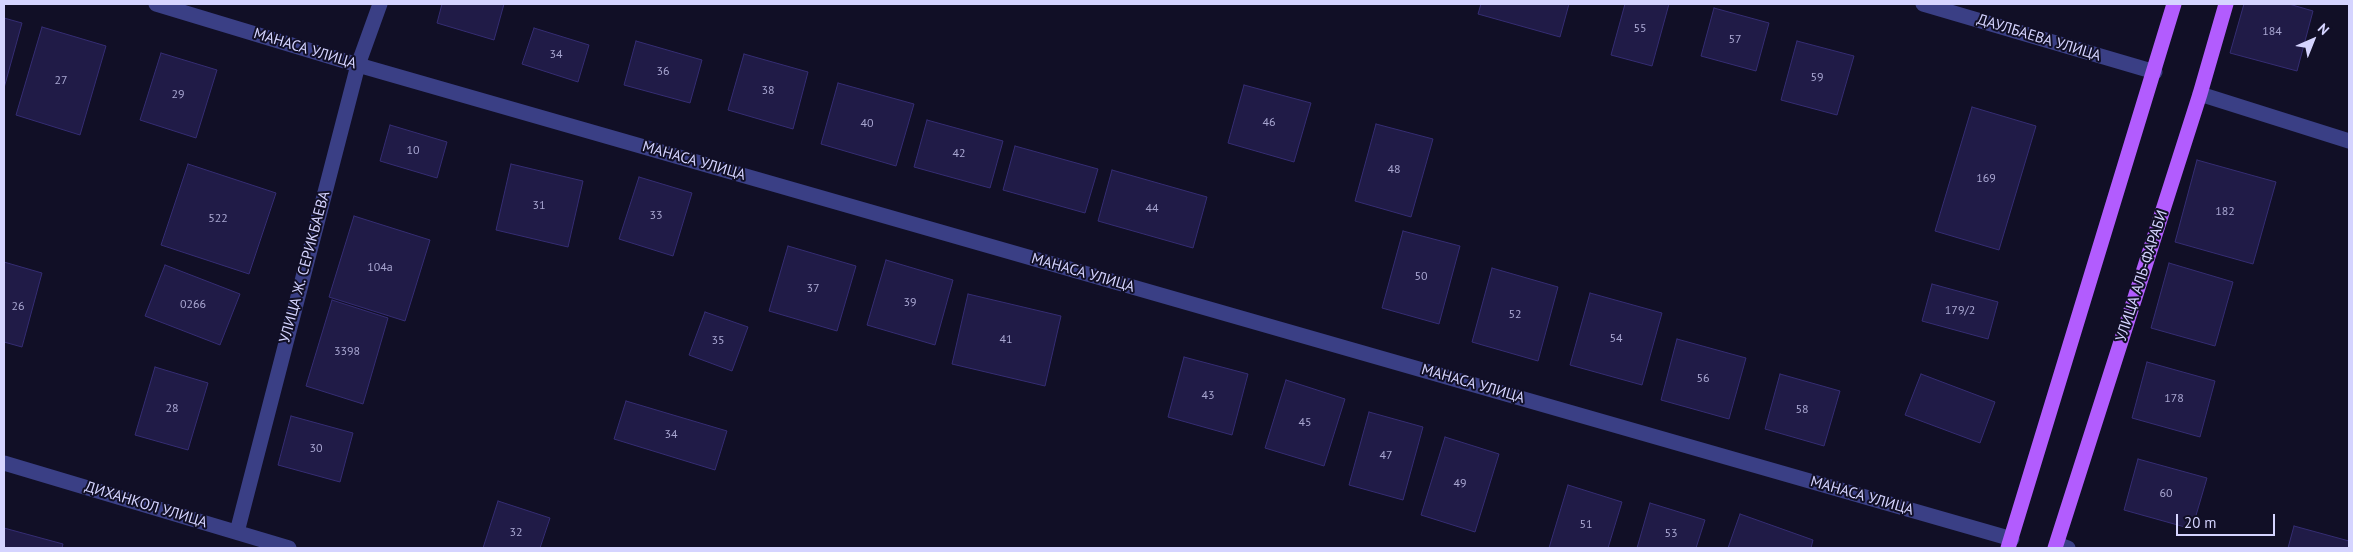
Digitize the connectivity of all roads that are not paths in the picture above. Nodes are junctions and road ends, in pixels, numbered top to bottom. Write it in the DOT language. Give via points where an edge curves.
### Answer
graph roads {
  1 [pos="156,4"];
  2 [pos="380,4"];
  3 [pos="1923,4"];
  4 [pos="2174,4"];
  5 [pos="2226,4"];
  6 [pos="358,65"];
  7 [pos="2155,72"];
  8 [pos="2200,94"];
  9 [pos="2349,141"];
  10 [pos="4,463"];
  11 [pos="237,532"];
  12 [pos="2010,544"];
  13 [pos="2060,547"];
  14 [pos="289,548"];
  1 -- 6 [label="street, МАНАСА УЛИЦА"];
  2 -- 6 [label="street, УЛИЦА Ж. СЕРИКБАЕВА"];
  3 -- 7 [label="street, ДАУЛБАЕВА УЛИЦА"];
  4 -- 7 [label="main road"];
  5 -- 8 [label="main road, УЛИЦА АЛЬ-ФАРАБИ"];
  6 -- 11 [label="street, УЛИЦА Ж. СЕРИКБАЕВА"];
  6 -- 12 [label="street, МАНАСА УЛИЦА"];
  7 -- 12 [label="main road"];
  8 -- 9 [label="street"];
  8 -- 13 [label="main road, УЛИЦА АЛЬ-ФАРАБИ"];
  10 -- 11 [label="street, ДИХАНКОЛ УЛИЦА"];
  11 -- 14 [label="street, ДИХАНКОЛ УЛИЦА"];
}
